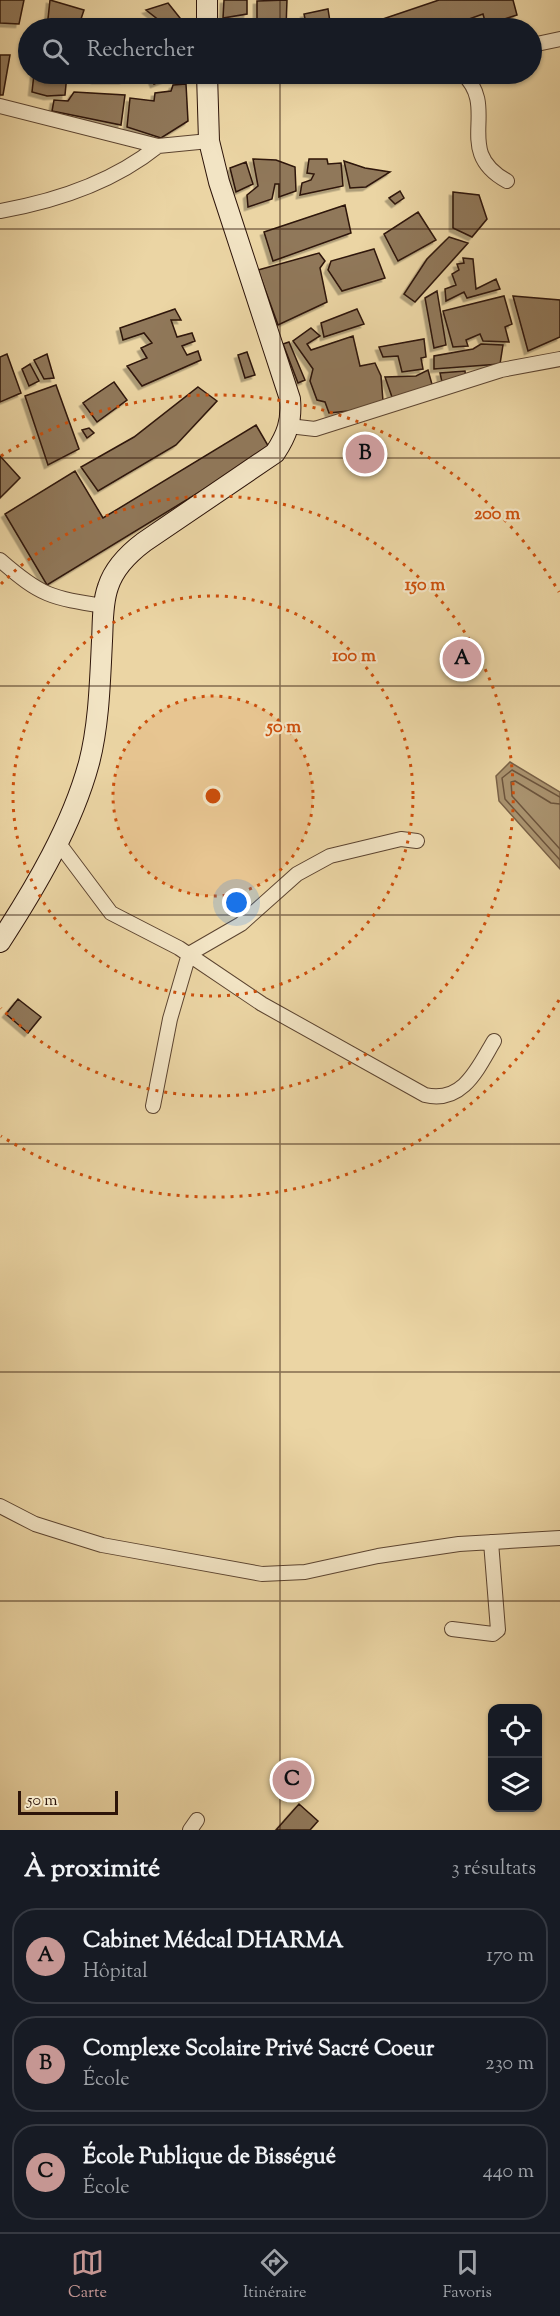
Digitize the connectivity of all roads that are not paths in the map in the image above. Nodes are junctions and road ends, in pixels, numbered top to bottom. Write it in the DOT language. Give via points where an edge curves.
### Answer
graph roads {
  1 [pos="204,1"];
  2 [pos="206,18"];
  3 [pos="560,39"];
  4 [pos="542,43"];
  5 [pos="207,84"];
  6 [pos="474,84"];
  7 [pos="0,106"];
  8 [pos="209,141"];
  9 [pos="158,146"];
  10 [pos="507,181"];
  11 [pos="0,211"];
  12 [pos="560,359"];
  13 [pos="289,426"];
  14 [pos="0,560"];
  15 [pos="104,606"];
  16 [pos="57,841"];
  17 [pos="417,841"];
  18 [pos="0,942"];
  19 [pos="189,954"];
  20 [pos="495,1041"];
  21 [pos="153,1106"];
  22 [pos="0,1506"];
  23 [pos="560,1538"];
  24 [pos="490,1542"];
  25 [pos="452,1629"];
  1 -- 2 [label="main road"];
  3 -- 4 [label="street"];
  5 -- 8 [label="main road"];
  6 -- 10 [label="street" via="479,104 480,154 493,173"];
  7 -- 9 [label="street"];
  8 -- 9 [label="street"];
  8 -- 13 [label="main road" via="290,399"];
  9 -- 11 [label="street" via="94,185"];
  12 -- 13 [label="street" via="501,370 315,429"];
  13 -- 15 [label="main road" via="275,453 128,554 107,588"];
  14 -- 15 [label="street" via="48,596"];
  15 -- 16 [label="main road" via="98,703 89,762"];
  16 -- 18 [label="main road"];
  16 -- 19 [label="street" via="111,913"];
  17 -- 19 [label="street" via="401,838 330,856 297,874 241,924"];
  19 -- 20 [label="street" via="262,1004 425,1095 439,1098 462,1088"];
  19 -- 21 [label="street" via="170,1019"];
  22 -- 24 [label="street" via="35,1524 102,1545 262,1574 304,1572 378,1556"];
  23 -- 24 [label="street"];
  24 -- 25 [label="street" via="498,1630 493,1634"];
}
